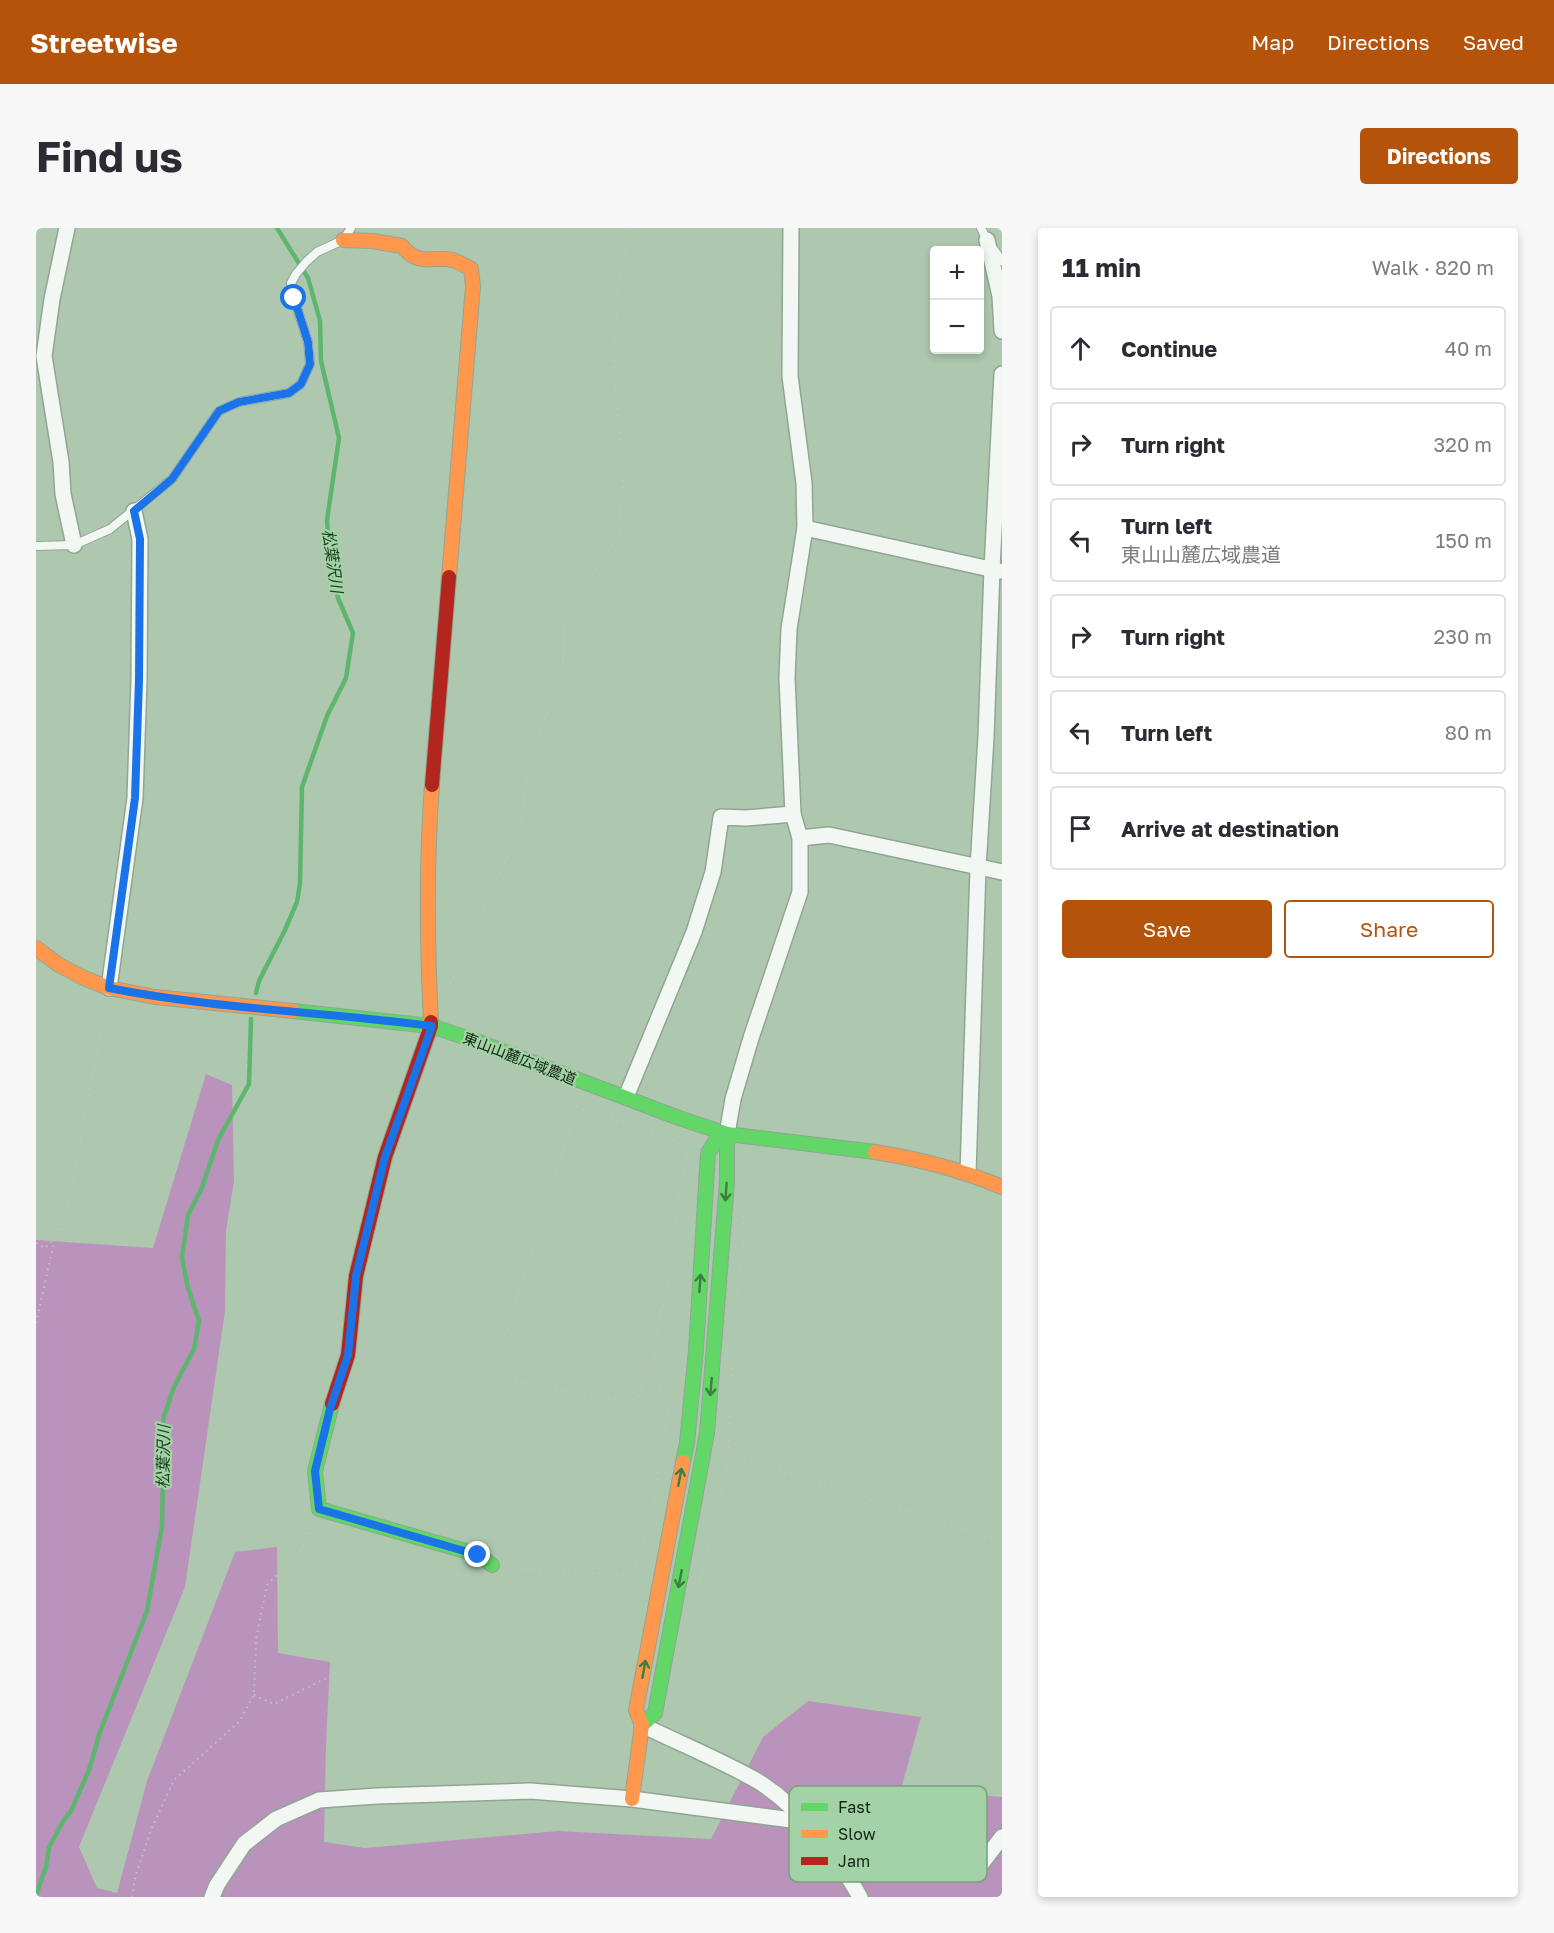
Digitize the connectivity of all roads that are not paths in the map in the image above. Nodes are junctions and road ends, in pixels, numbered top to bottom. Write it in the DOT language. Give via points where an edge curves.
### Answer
graph roads {
  1 [pos="67,228"];
  2 [pos="351,228"];
  3 [pos="791,228"];
  4 [pos="984,234"];
  5 [pos="343,240"];
  6 [pos="1002,261"];
  7 [pos="1002,331"];
  8 [pos="1002,374"];
  9 [pos="134,511"];
  10 [pos="805,528"];
  11 [pos="74,544"];
  12 [pos="36,546"];
  13 [pos="997,570"];
  14 [pos="793,814"];
  15 [pos="800,838"];
  16 [pos="978,868"];
  17 [pos="1002,872"];
  18 [pos="36,948"];
  19 [pos="109,988"];
  20 [pos="432,1026"];
  21 [pos="626,1097"];
  22 [pos="724,1133"];
  23 [pos="968,1173"];
  24 [pos="1002,1187"];
  25 [pos="492,1565"];
  26 [pos="642,1725"];
  27 [pos="632,1799"];
  28 [pos="789,1806"];
  29 [pos="789,1820"];
  30 [pos="1002,1837"];
  31 [pos="987,1857"];
  32 [pos="852,1882"];
  33 [pos="212,1897"];
  34 [pos="860,1897"];
  1 -- 11 [label="street" via="44,356"];
  2 -- 5 [label="lane"];
  3 -- 10 [label="street" via="790,376 804,483"];
  4 -- 6 [label="lane"];
  4 -- 7 [label="street" via="1000,296"];
  5 -- 9 [label="lane" via="318,252 291,283 308,342 310,364 301,384 289,393 239,402 219,411 172,479"];
  5 -- 20 [label="street" via="402,246 407,254 423,261 454,260 471,269 473,286 430,816 427,938"];
  8 -- 13 [label="street"];
  9 -- 11 [label="lane" via="110,529"];
  9 -- 19 [label="street" via="140,539 135,798"];
  10 -- 13 [label="street"];
  10 -- 14 [label="street" via="789,629 787,678"];
  11 -- 12 [label="lane"];
  13 -- 16 [label="street"];
  14 -- 15 [label="street"];
  14 -- 21 [label="street" via="721,816 712,872 694,932"];
  15 -- 16 [label="street" via="829,835"];
  15 -- 22 [label="street" via="800,892"];
  16 -- 17 [label="street"];
  16 -- 23 [label="street"];
  18 -- 19 [label="street, 東山山麓広域農道" via="76,974"];
  19 -- 20 [label="street, 東山山麓広域農道" via="155,997"];
  20 -- 21 [label="street, 東山山麓広域農道"];
  20 -- 25 [label="street" via="385,1157 356,1276 348,1355 315,1471 319,1509 478,1555"];
  21 -- 22 [label="street, 東山山麓広域農道"];
  22 -- 23 [label="street, 東山山麓広域農道" via="902,1156"];
  22 -- 26 [label="street, one-way" via="727,1182 705,1446 655,1713"];
  26 -- 22 [label="street, one-way" via="636,1710 687,1443 708,1154"];
  23 -- 24 [label="street, 東山山麓広域農道"];
  26 -- 27 [label="street"];
  26 -- 28 [label="street" via="755,1780"];
  27 -- 29 [label="street"];
  27 -- 33 [label="street" via="530,1791 320,1800 276,1819 244,1844"];
  30 -- 31 [label="street"];
  32 -- 34 [label="street"];
}
